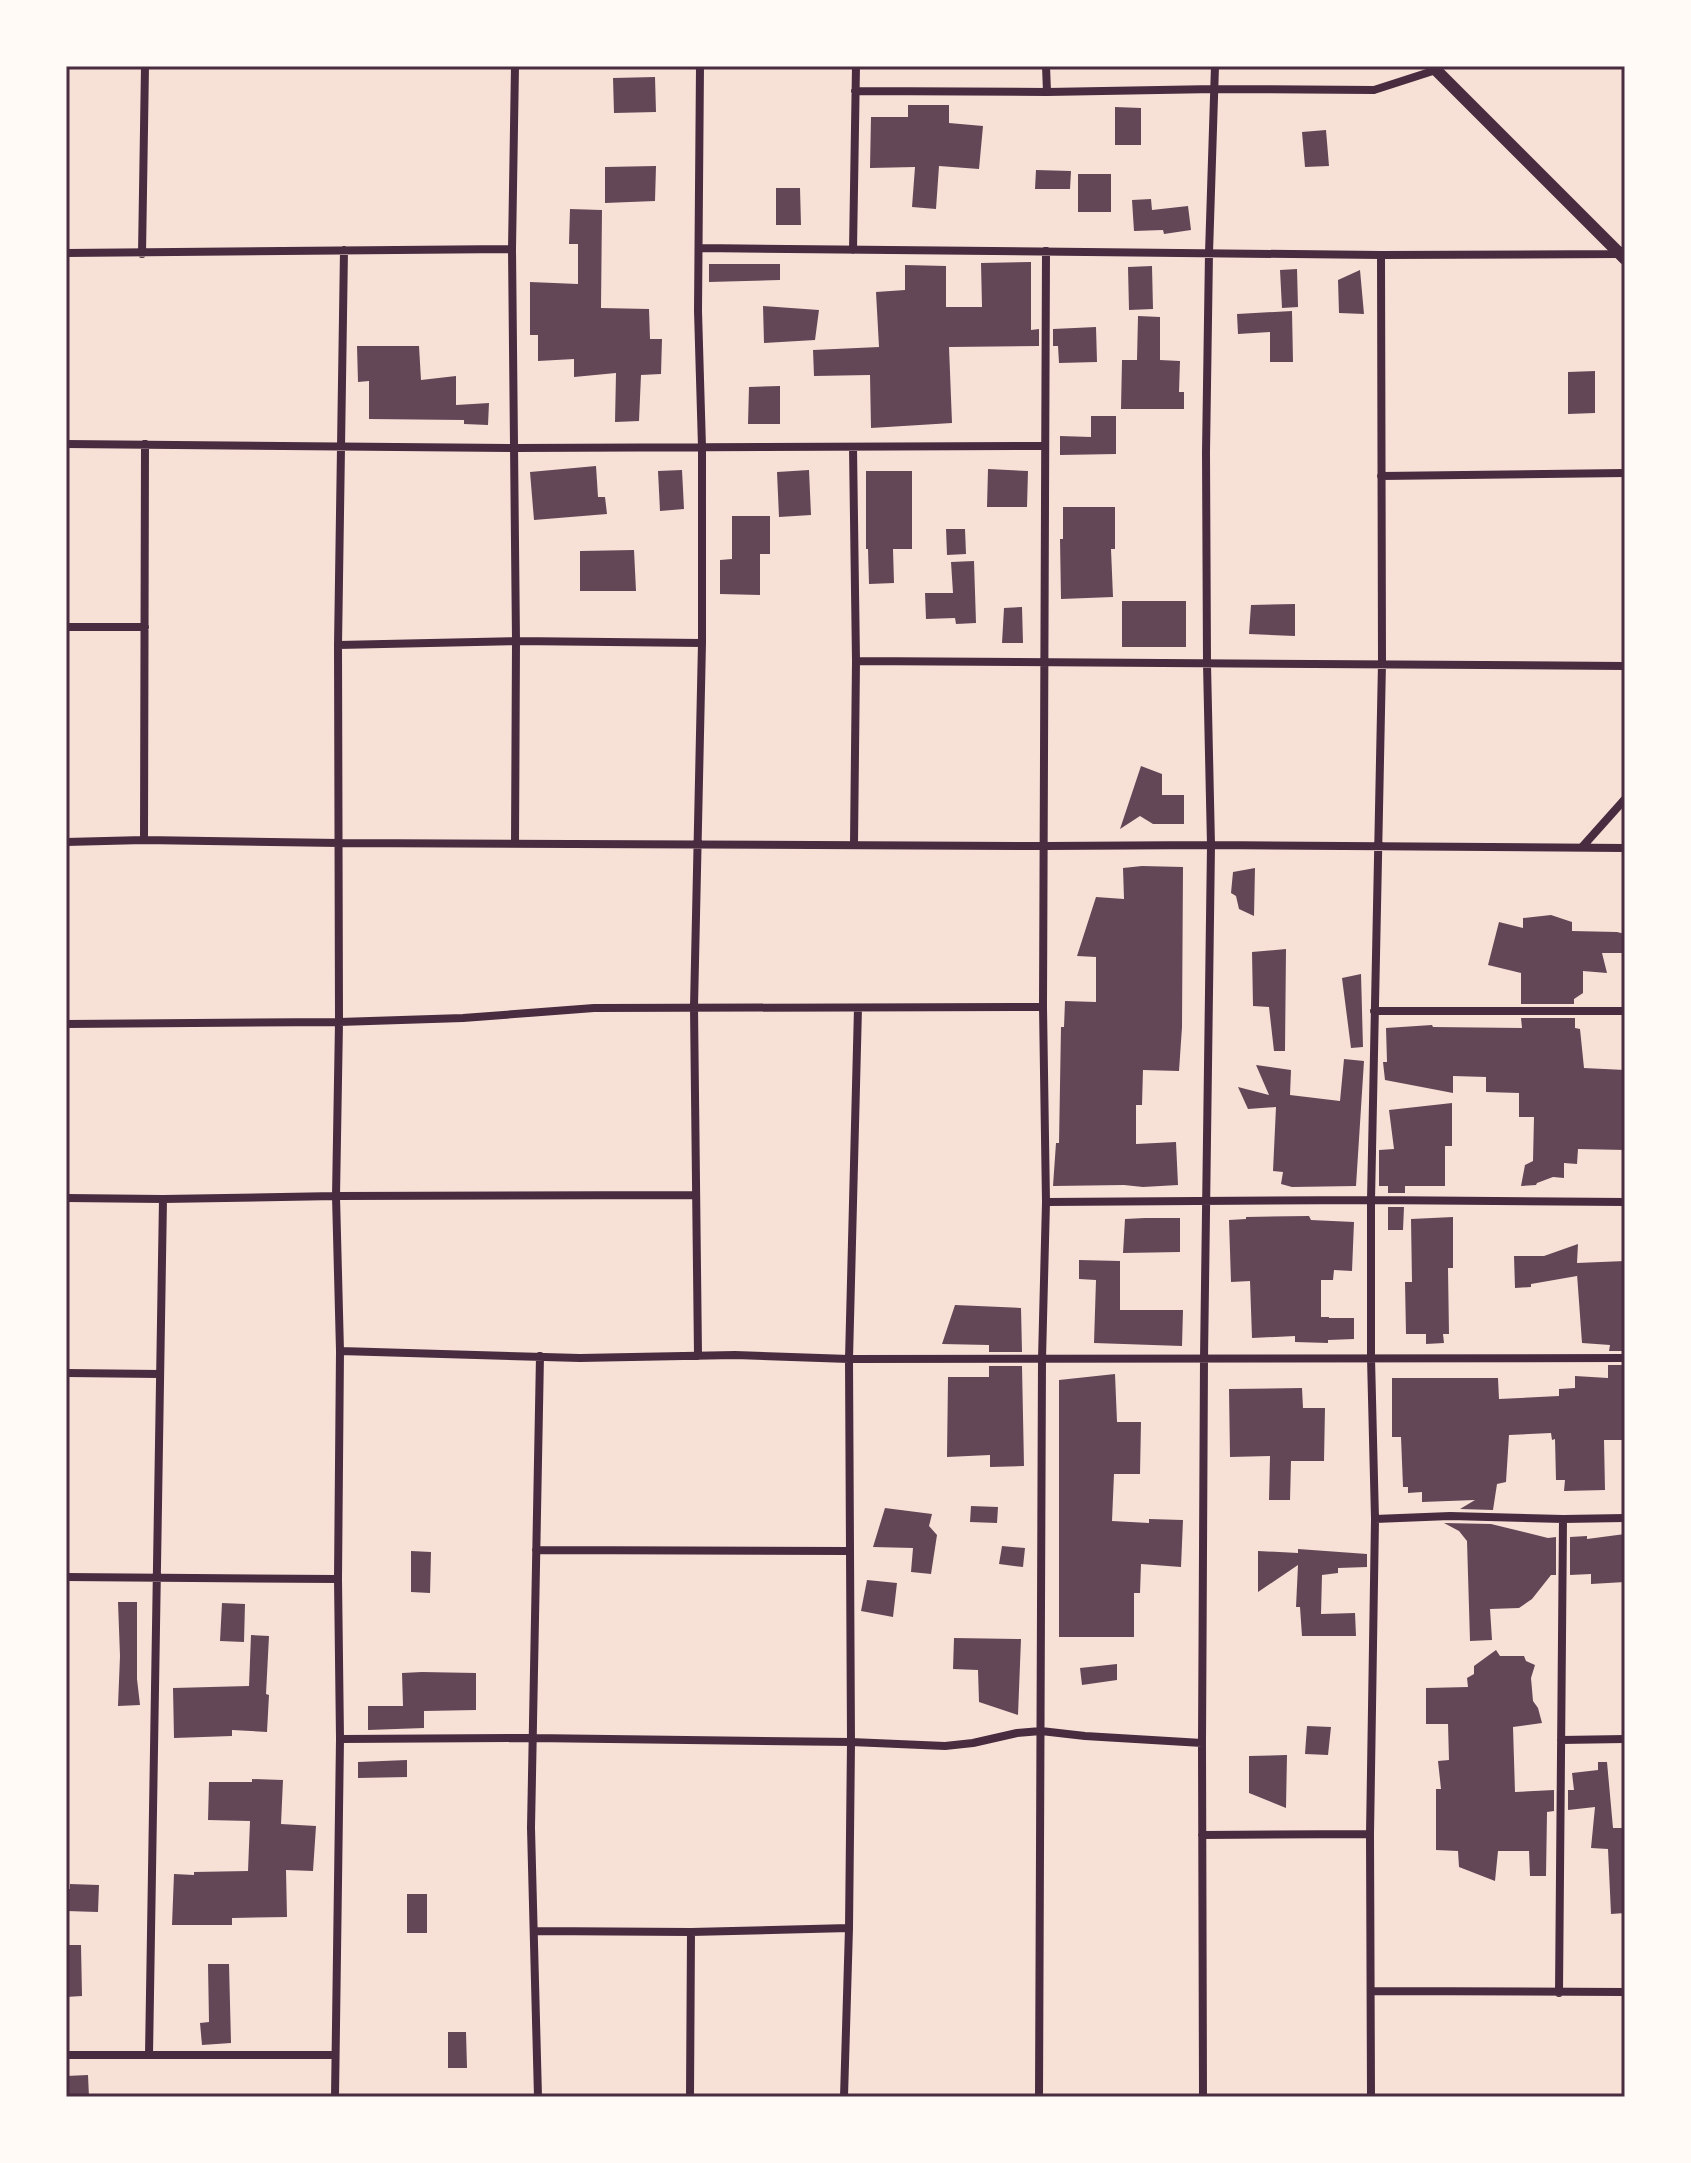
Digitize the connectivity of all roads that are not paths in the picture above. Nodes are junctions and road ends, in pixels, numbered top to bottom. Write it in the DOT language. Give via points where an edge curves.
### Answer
graph roads {
  1 [pos="145,66"];
  2 [pos="515,66"];
  3 [pos="700,66"];
  4 [pos="856,66"];
  5 [pos="1046,66"];
  6 [pos="1215,66"];
  7 [pos="1434,68"];
  8 [pos="1215,89"];
  9 [pos="855,91"];
  10 [pos="1047,92"];
  11 [pos="699,248"];
  12 [pos="512,249"];
  13 [pos="344,250"];
  14 [pos="853,250"];
  15 [pos="1046,251"];
  16 [pos="66,253"];
  17 [pos="1209,253"];
  18 [pos="142,254"];
  19 [pos="1623,254"];
  20 [pos="1381,255"];
  21 [pos="66,444"];
  22 [pos="145,444"];
  23 [pos="340,446"];
  24 [pos="1044,446"];
  25 [pos="702,447"];
  26 [pos="853,447"];
  27 [pos="515,448"];
  28 [pos="1625,473"];
  29 [pos="1381,476"];
  30 [pos="66,627"];
  31 [pos="145,627"];
  32 [pos="516,641"];
  33 [pos="702,643"];
  34 [pos="338,645"];
  35 [pos="856,661"];
  36 [pos="1045,663"];
  37 [pos="1382,663"];
  38 [pos="1207,664"];
  39 [pos="1625,666"];
  40 [pos="1625,799"];
  41 [pos="144,840"];
  42 [pos="66,842"];
  43 [pos="339,843"];
  44 [pos="515,844"];
  45 [pos="696,844"];
  46 [pos="854,844"];
  47 [pos="1211,845"];
  48 [pos="1045,846"];
  49 [pos="1379,846"];
  50 [pos="1583,846"];
  51 [pos="1625,848"];
  52 [pos="694,1007"];
  53 [pos="1043,1007"];
  54 [pos="858,1008"];
  55 [pos="1374,1011"];
  56 [pos="1625,1011"];
  57 [pos="339,1022"];
  58 [pos="66,1024"];
  59 [pos="695,1195"];
  60 [pos="336,1196"];
  61 [pos="66,1198"];
  62 [pos="163,1199"];
  63 [pos="1371,1200"];
  64 [pos="1046,1202"];
  65 [pos="1206,1202"];
  66 [pos="1625,1202"];
  67 [pos="340,1351"];
  68 [pos="540,1356"];
  69 [pos="698,1356"];
  70 [pos="1371,1358"];
  71 [pos="1625,1358"];
  72 [pos="849,1359"];
  73 [pos="1042,1359"];
  74 [pos="1204,1359"];
  75 [pos="66,1373"];
  76 [pos="160,1374"];
  77 [pos="1625,1518"];
  78 [pos="1375,1519"];
  79 [pos="1563,1519"];
  80 [pos="536,1550"];
  81 [pos="850,1551"];
  82 [pos="157,1576"];
  83 [pos="66,1577"];
  84 [pos="338,1579"];
  85 [pos="1041,1731"];
  86 [pos="532,1738"];
  87 [pos="340,1739"];
  88 [pos="1625,1739"];
  89 [pos="1561,1740"];
  90 [pos="851,1742"];
  91 [pos="1202,1743"];
  92 [pos="1370,1834"];
  93 [pos="1202,1835"];
  94 [pos="849,1928"];
  95 [pos="534,1931"];
  96 [pos="691,1932"];
  97 [pos="1372,1991"];
  98 [pos="1625,1992"];
  99 [pos="1559,1993"];
  100 [pos="66,2055"];
  101 [pos="149,2055"];
  102 [pos="334,2055"];
  103 [pos="335,2097"];
  104 [pos="538,2097"];
  105 [pos="690,2097"];
  106 [pos="844,2097"];
  107 [pos="1039,2097"];
  108 [pos="1203,2097"];
  109 [pos="1371,2097"];
  1 -- 18 [label="street"];
  2 -- 12 [label="street"];
  3 -- 11 [label="street"];
  4 -- 9 [label="street"];
  5 -- 10 [label="street"];
  6 -- 8 [label="street"];
  7 -- 8 [label="street" via="1374,90"];
  7 -- 19 [label="street"];
  8 -- 10 [label="street"];
  8 -- 17 [label="street"];
  9 -- 10 [label="street"];
  9 -- 14 [label="street"];
  11 -- 14 [label="street"];
  11 -- 25 [label="street"];
  12 -- 13 [label="street"];
  12 -- 27 [label="street"];
  13 -- 18 [label="street"];
  13 -- 23 [label="street"];
  14 -- 15 [label="street"];
  15 -- 17 [label="street"];
  15 -- 24 [label="street"];
  16 -- 18 [label="street"];
  17 -- 20 [label="street"];
  17 -- 38 [label="street"];
  19 -- 20 [label="street"];
  20 -- 29 [label="street"];
  21 -- 22 [label="street"];
  22 -- 23 [label="street"];
  22 -- 31 [label="street"];
  23 -- 27 [label="street"];
  23 -- 34 [label="street"];
  24 -- 26 [label="street"];
  24 -- 36 [label="street"];
  25 -- 26 [label="street"];
  25 -- 27 [label="street"];
  25 -- 33 [label="street"];
  26 -- 35 [label="street"];
  27 -- 32 [label="street"];
  28 -- 29 [label="street"];
  29 -- 37 [label="street"];
  30 -- 31 [label="street"];
  31 -- 41 [label="street"];
  32 -- 33 [label="street"];
  32 -- 34 [label="street"];
  32 -- 44 [label="street"];
  33 -- 45 [label="street"];
  34 -- 43 [label="street"];
  35 -- 36 [label="street"];
  35 -- 46 [label="street"];
  36 -- 38 [label="street"];
  36 -- 48 [label="street"];
  37 -- 38 [label="street"];
  37 -- 39 [label="street"];
  37 -- 49 [label="street"];
  38 -- 47 [label="street"];
  40 -- 50 [label="street"];
  41 -- 42 [label="street"];
  41 -- 43 [label="street"];
  43 -- 44 [label="street"];
  43 -- 57 [label="street"];
  44 -- 45 [label="street"];
  45 -- 46 [label="street"];
  45 -- 52 [label="street"];
  46 -- 48 [label="street"];
  47 -- 48 [label="street"];
  47 -- 49 [label="street"];
  47 -- 65 [label="street"];
  48 -- 53 [label="street"];
  49 -- 50 [label="street"];
  49 -- 55 [label="street"];
  50 -- 51 [label="street"];
  52 -- 54 [label="street"];
  52 -- 57 [label="street"];
  52 -- 59 [label="street"];
  53 -- 54 [label="street"];
  53 -- 64 [label="street"];
  54 -- 72 [label="street"];
  55 -- 56 [label="street"];
  55 -- 63 [label="street"];
  57 -- 58 [label="street"];
  57 -- 60 [label="street"];
  59 -- 60 [label="street"];
  59 -- 69 [label="street"];
  60 -- 62 [label="street"];
  60 -- 67 [label="street"];
  61 -- 62 [label="street"];
  62 -- 76 [label="street"];
  63 -- 65 [label="street"];
  63 -- 66 [label="street"];
  63 -- 70 [label="street"];
  64 -- 65 [label="street"];
  64 -- 73 [label="street"];
  65 -- 74 [label="street"];
  67 -- 68 [label="street"];
  67 -- 84 [label="street"];
  68 -- 69 [label="street"];
  68 -- 80 [label="street"];
  69 -- 72 [label="street"];
  70 -- 71 [label="street"];
  70 -- 74 [label="street"];
  70 -- 78 [label="street"];
  72 -- 73 [label="street"];
  72 -- 81 [label="street"];
  73 -- 74 [label="street"];
  73 -- 85 [label="street"];
  74 -- 91 [label="street"];
  75 -- 76 [label="street"];
  76 -- 82 [label="street"];
  77 -- 79 [label="street"];
  78 -- 79 [label="street"];
  78 -- 92 [label="street"];
  79 -- 89 [label="street"];
  80 -- 81 [label="street"];
  80 -- 86 [label="street"];
  81 -- 90 [label="street"];
  82 -- 83 [label="street"];
  82 -- 84 [label="street"];
  82 -- 101 [label="street"];
  84 -- 87 [label="street"];
  85 -- 90 [label="street" via="961,1746"];
  85 -- 91 [label="street"];
  85 -- 107 [label="street"];
  86 -- 87 [label="street"];
  86 -- 90 [label="street"];
  86 -- 95 [label="street"];
  87 -- 102 [label="street"];
  88 -- 89 [label="street"];
  89 -- 99 [label="street"];
  90 -- 94 [label="street"];
  91 -- 93 [label="street"];
  92 -- 93 [label="street"];
  92 -- 97 [label="street"];
  93 -- 108 [label="street"];
  94 -- 96 [label="street"];
  94 -- 106 [label="street"];
  95 -- 96 [label="street"];
  95 -- 104 [label="street"];
  96 -- 105 [label="street"];
  97 -- 99 [label="street"];
  97 -- 109 [label="street"];
  98 -- 99 [label="street"];
  100 -- 101 [label="street"];
  101 -- 102 [label="street"];
  102 -- 103 [label="street"];
}
